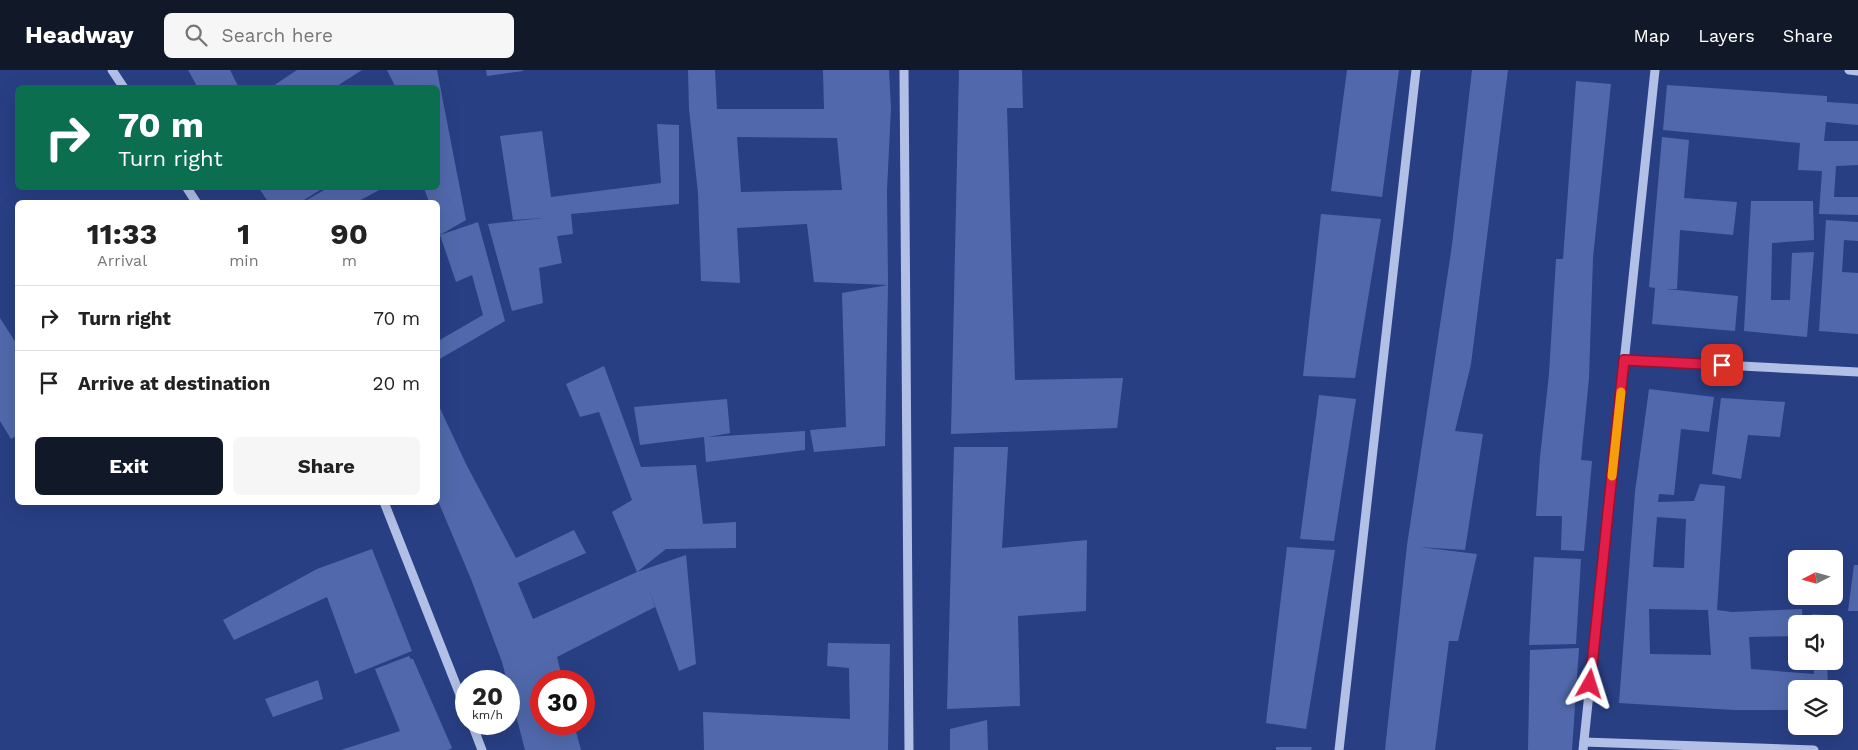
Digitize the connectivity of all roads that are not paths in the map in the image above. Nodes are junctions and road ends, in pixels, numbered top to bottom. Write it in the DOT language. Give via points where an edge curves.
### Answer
graph roads {
  1 [pos="112,70"];
  2 [pos="904,70"];
  3 [pos="1416,70"];
  4 [pos="1655,70"];
  5 [pos="1849,70"];
  6 [pos="1858,70"];
  7 [pos="122,85"];
  8 [pos="1624,360"];
  9 [pos="1858,372"];
  10 [pos="385,505"];
  11 [pos="455,682"];
  12 [pos="476,735"];
  13 [pos="1583,746"];
  14 [pos="482,750"];
  15 [pos="909,750"];
  16 [pos="1339,750"];
  17 [pos="1814,750"];
  1 -- 7 [label="street"];
  2 -- 15 [label="street"];
  3 -- 16 [label="street"];
  4 -- 8 [label="street"];
  5 -- 6 [label="street"];
  8 -- 9 [label="street"];
  8 -- 13 [label="street"];
  10 -- 11 [label="street"];
  12 -- 14 [label="street"];
  13 -- 17 [label="street"];
}
